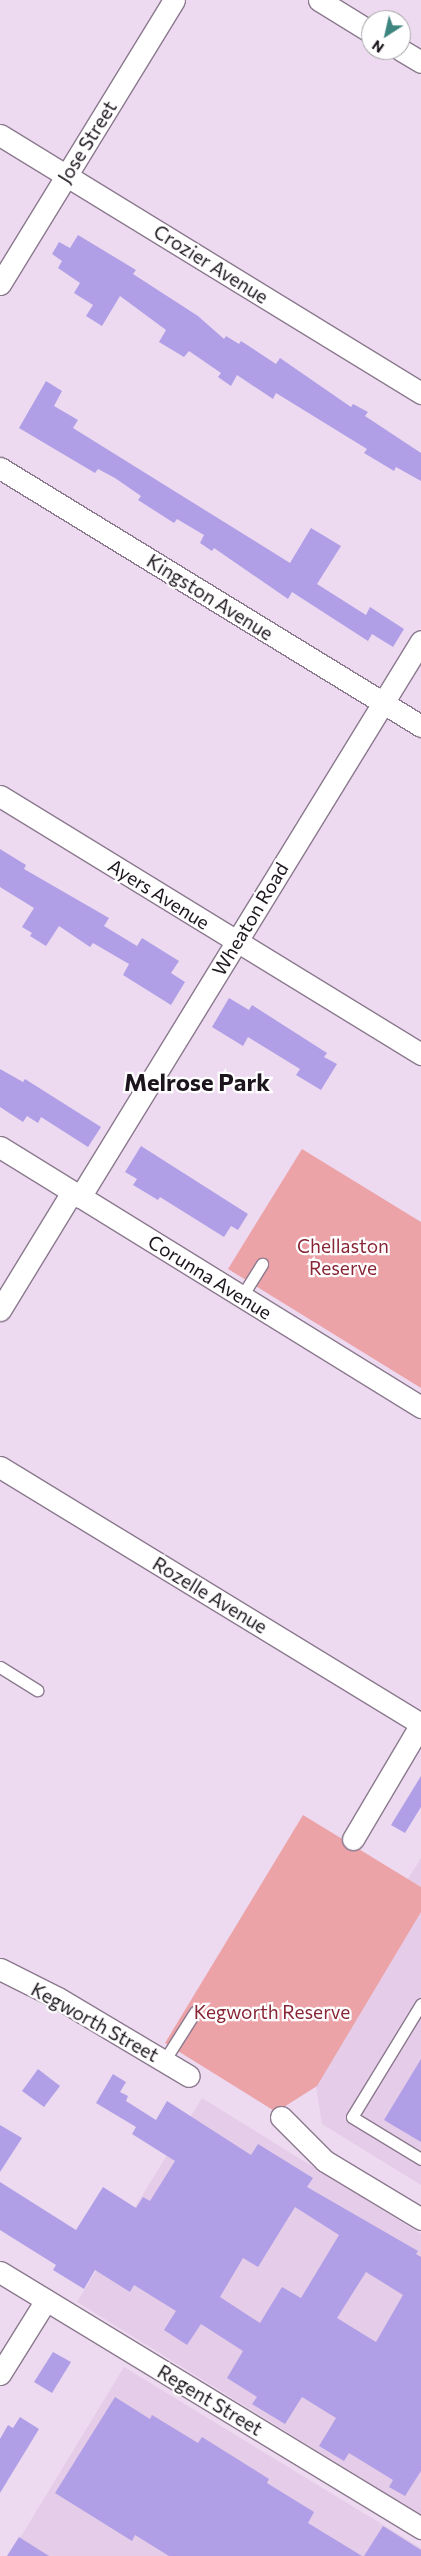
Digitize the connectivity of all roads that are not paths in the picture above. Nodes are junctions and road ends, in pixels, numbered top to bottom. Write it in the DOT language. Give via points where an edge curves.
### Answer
graph roads {
  1 [pos="174,0"];
  2 [pos="319,0"];
  3 [pos="361,26"];
  4 [pos="0,135"];
  5 [pos="66,176"];
  6 [pos="0,284"];
  7 [pos="421,393"];
  8 [pos="0,468"];
  9 [pos="421,641"];
  10 [pos="383,703"];
  11 [pos="421,726"];
  12 [pos="0,796"];
  13 [pos="237,942"];
  14 [pos="421,1054"];
  15 [pos="0,1148"];
  16 [pos="76,1194"];
  17 [pos="262,1264"];
  18 [pos="242,1296"];
  19 [pos="0,1310"];
  20 [pos="421,1407"];
  21 [pos="0,1467"];
  22 [pos="0,1667"];
  23 [pos="37,1690"];
  24 [pos="421,1724"];
  25 [pos="353,1839"];
  26 [pos="0,1969"];
  27 [pos="421,2004"];
  28 [pos="195,2012"];
  29 [pos="164,2061"];
  30 [pos="189,2076"];
  31 [pos="281,2117"];
  32 [pos="421,2159"];
  33 [pos="421,2219"];
  34 [pos="0,2272"];
  35 [pos="46,2300"];
  36 [pos="0,2374"];
  37 [pos="421,2528"];
  1 -- 5 [label="street, Jose Street"];
  2 -- 3 [label="street"];
  4 -- 5 [label="street, Crozier Avenue"];
  5 -- 6 [label="street, Jose Street"];
  5 -- 7 [label="street, Crozier Avenue"];
  8 -- 10 [label="street, Kingston Avenue"];
  9 -- 10 [label="street, Wheaton Road"];
  10 -- 11 [label="street, Kingston Avenue"];
  10 -- 13 [label="street, Wheaton Road"];
  12 -- 13 [label="street, Ayers Avenue"];
  13 -- 14 [label="street, Ayers Avenue"];
  13 -- 16 [label="street, Wheaton Road"];
  15 -- 16 [label="street, Corunna Avenue"];
  16 -- 18 [label="street, Corunna Avenue"];
  16 -- 19 [label="street, Wheaton Road"];
  17 -- 18 [label="lane"];
  18 -- 20 [label="street, Corunna Avenue"];
  21 -- 24 [label="street, Rozelle Avenue"];
  22 -- 23 [label="lane"];
  24 -- 25 [label="street"];
  26 -- 29 [label="street, Kegworth Street" via="58,1998"];
  27 -- 32 [label="lane" via="352,2117"];
  28 -- 29 [label="lane"];
  29 -- 30 [label="street, Kegworth Street"];
  31 -- 33 [label="street" via="325,2161"];
  34 -- 35 [label="street, Regent Street"];
  35 -- 36 [label="street"];
  35 -- 37 [label="street, Regent Street"];
}
